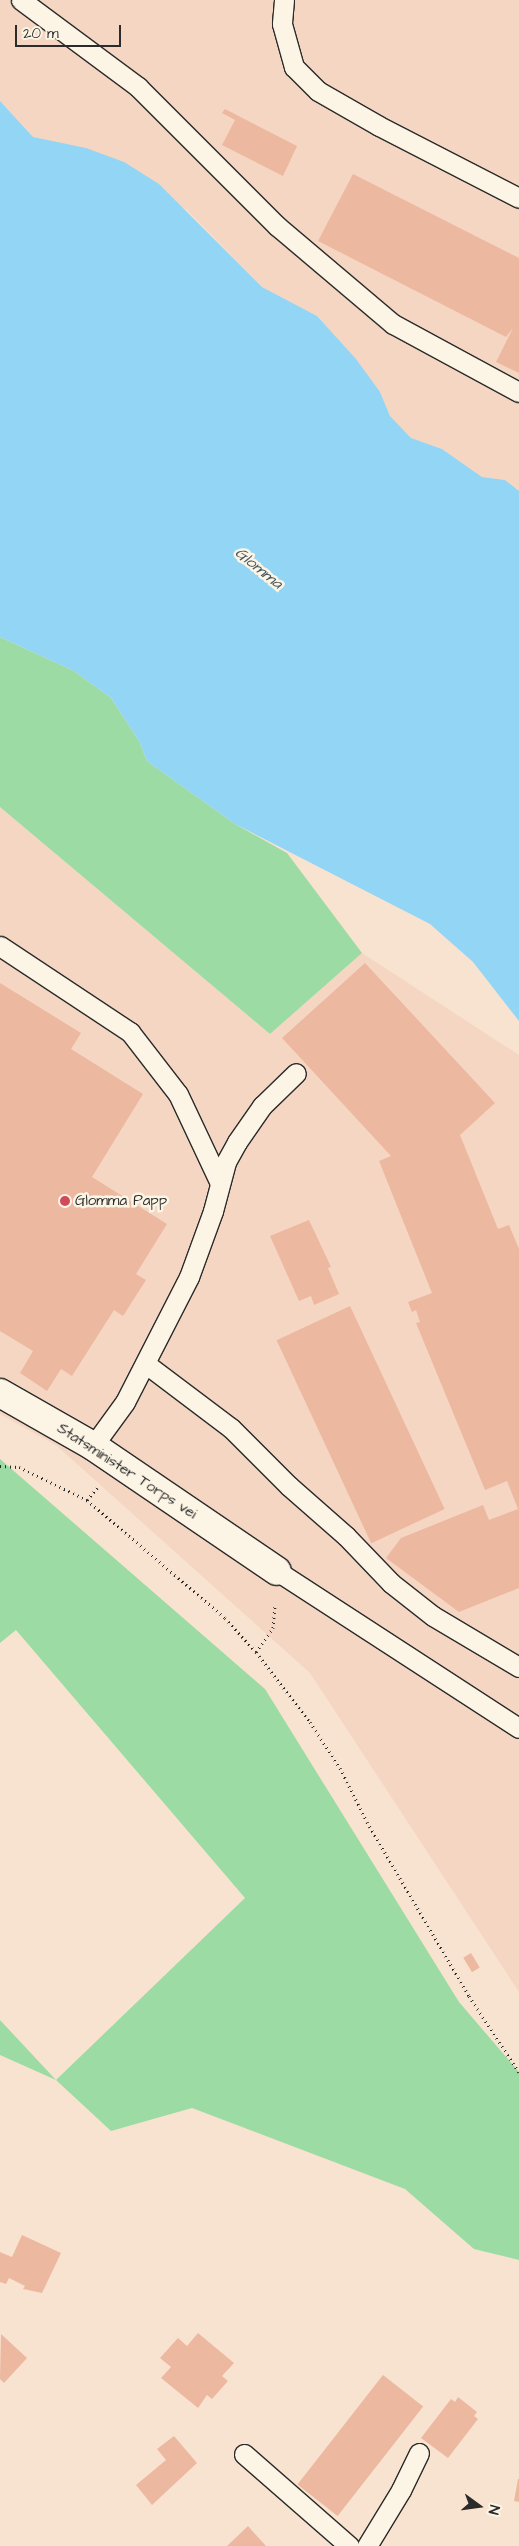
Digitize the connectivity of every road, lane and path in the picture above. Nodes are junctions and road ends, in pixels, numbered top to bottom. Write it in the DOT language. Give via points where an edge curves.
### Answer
graph roads {
  1 [pos="21,0"];
  2 [pos="284,0"];
  3 [pos="519,198"];
  4 [pos="519,392"];
  5 [pos="0,946"];
  6 [pos="296,1073"];
  7 [pos="219,1181"];
  8 [pos="146,1364"];
  9 [pos="0,1393"];
  10 [pos="93,1446"];
  11 [pos="119,1463"];
  12 [pos="0,1466"];
  13 [pos="87,1500"];
  14 [pos="277,1571"];
  15 [pos="256,1652"];
  16 [pos="519,1667"];
  17 [pos="519,1728"];
  18 [pos="519,2072"];
  19 [pos="419,2453"];
  20 [pos="244,2454"];
  21 [pos="348,2546"];
  22 [pos="366,2546"];
  1 -- 4 [label="lane" via="138,87 277,226 393,324"];
  2 -- 3 [label="lane" via="282,24 294,67 318,91"];
  5 -- 7 [label="lane" via="130,1032 178,1094"];
  6 -- 7 [label="lane" via="262,1106 237,1142"];
  7 -- 8 [label="lane" via="213,1211 192,1269"];
  8 -- 10 [label="lane" via="125,1402"];
  8 -- 16 [label="lane" via="230,1428 346,1536 391,1583 433,1616"];
  9 -- 10 [label="street, Statsminister Torps vei"];
  10 -- 11 [label="street, Statsminister Torps vei"];
  11 -- 13 [label="path"];
  11 -- 14 [label="street, Statsminister Torps vei"];
  12 -- 13 [label="path" via="19,1467"];
  13 -- 15 [label="path" via="225,1618"];
  14 -- 15 [label="path" via="273,1628"];
  14 -- 17 [label="lane"];
  15 -- 18 [label="path" via="340,1768 367,1822 469,1996"];
  19 -- 22 [label="lane" via="401,2490"];
  20 -- 21 [label="lane"];
}
